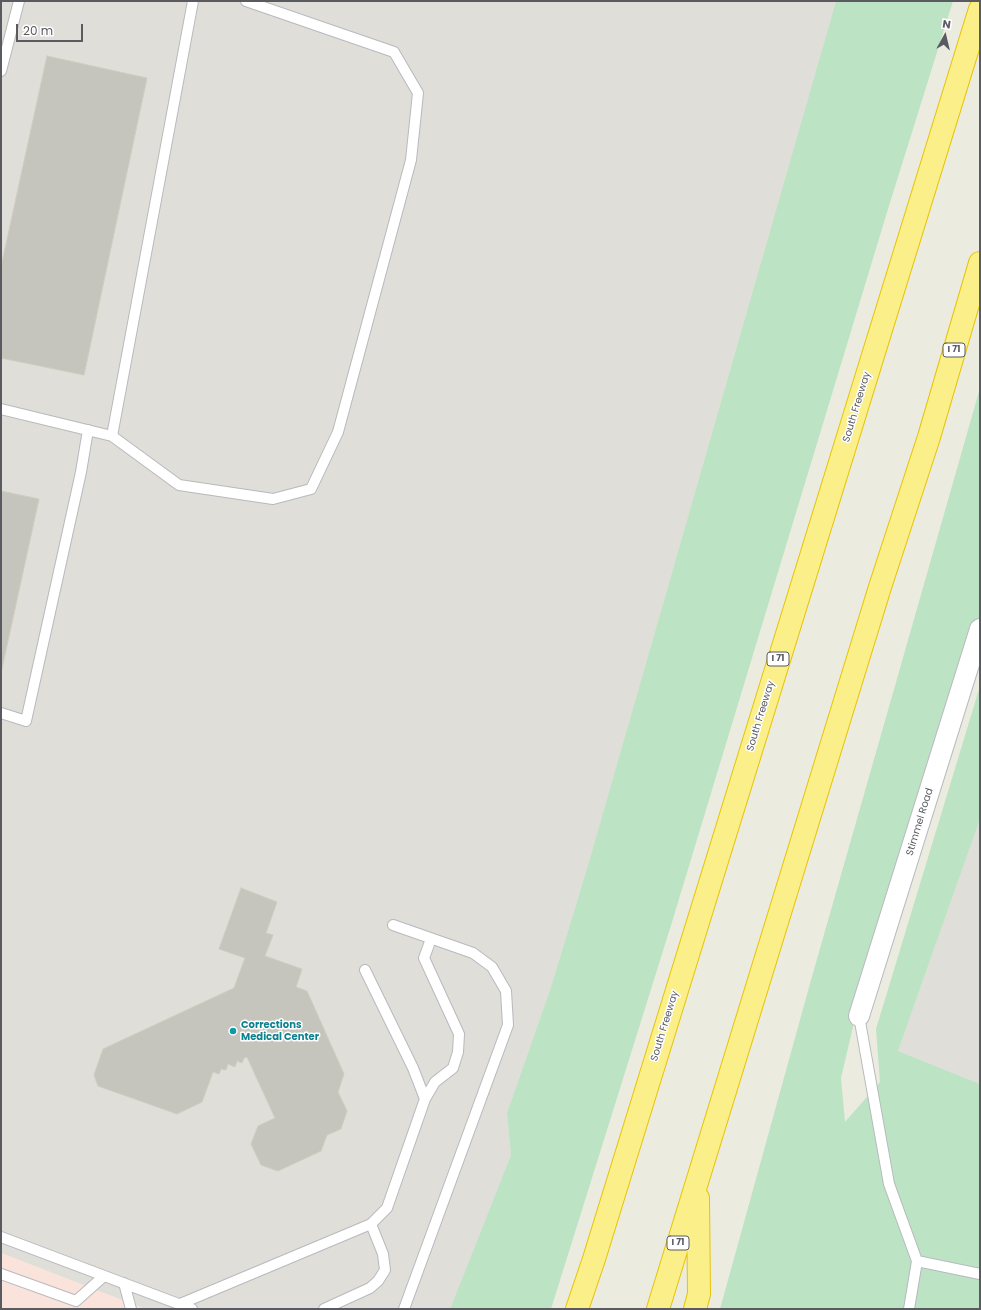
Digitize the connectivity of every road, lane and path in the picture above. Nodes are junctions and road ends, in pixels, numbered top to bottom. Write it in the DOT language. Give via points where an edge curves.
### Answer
graph roads {
  1 [pos="18,1"];
  2 [pos="192,1"];
  3 [pos="246,1"];
  4 [pos="980,9"];
  5 [pos="1,71"];
  6 [pos="980,264"];
  7 [pos="1,409"];
  8 [pos="88,430"];
  9 [pos="112,436"];
  10 [pos="980,628"];
  11 [pos="1,713"];
  12 [pos="393,925"];
  13 [pos="431,939"];
  14 [pos="365,970"];
  15 [pos="859,1016"];
  16 [pos="425,1099"];
  17 [pos="698,1177"];
  18 [pos="371,1224"];
  19 [pos="1,1237"];
  20 [pos="916,1261"];
  21 [pos="1,1274"];
  22 [pos="980,1274"];
  23 [pos="104,1276"];
  24 [pos="124,1283"];
  25 [pos="180,1304"];
  26 [pos="131,1309"];
  27 [pos="192,1309"];
  28 [pos="324,1309"];
  29 [pos="404,1309"];
  30 [pos="577,1309"];
  31 [pos="658,1309"];
  32 [pos="696,1309"];
  33 [pos="908,1309"];
  1 -- 5 [label="lane"];
  2 -- 9 [label="lane"];
  3 -- 9 [label="lane" via="394,52 418,93 411,160 338,432 311,489 273,499 179,486"];
  4 -- 30 [label="highway, South Freeway / I 71"];
  6 -- 17 [label="highway, I 71" via="929,437"];
  7 -- 8 [label="lane"];
  8 -- 9 [label="lane"];
  8 -- 11 [label="lane" via="26,721"];
  10 -- 15 [label="street, Stimmel Road"];
  12 -- 13 [label="lane"];
  13 -- 16 [label="lane" via="424,958 459,1034 458,1052 453,1068 435,1082"];
  13 -- 29 [label="lane" via="473,953 492,966 506,991 508,1025"];
  14 -- 16 [label="lane" via="413,1068"];
  15 -- 20 [label="lane" via="889,1184"];
  16 -- 18 [label="lane" via="387,1208"];
  17 -- 31 [label="highway, I 71"];
  17 -- 32 [label="highway" via="699,1294"];
  18 -- 25 [label="lane"];
  18 -- 28 [label="lane" via="383,1254 385,1270 370,1288"];
  19 -- 23 [label="lane"];
  20 -- 22 [label="lane"];
  20 -- 33 [label="lane"];
  21 -- 23 [label="lane" via="76,1301"];
  23 -- 24 [label="lane"];
  24 -- 25 [label="lane"];
  24 -- 26 [label="lane"];
  25 -- 27 [label="lane"];
}
